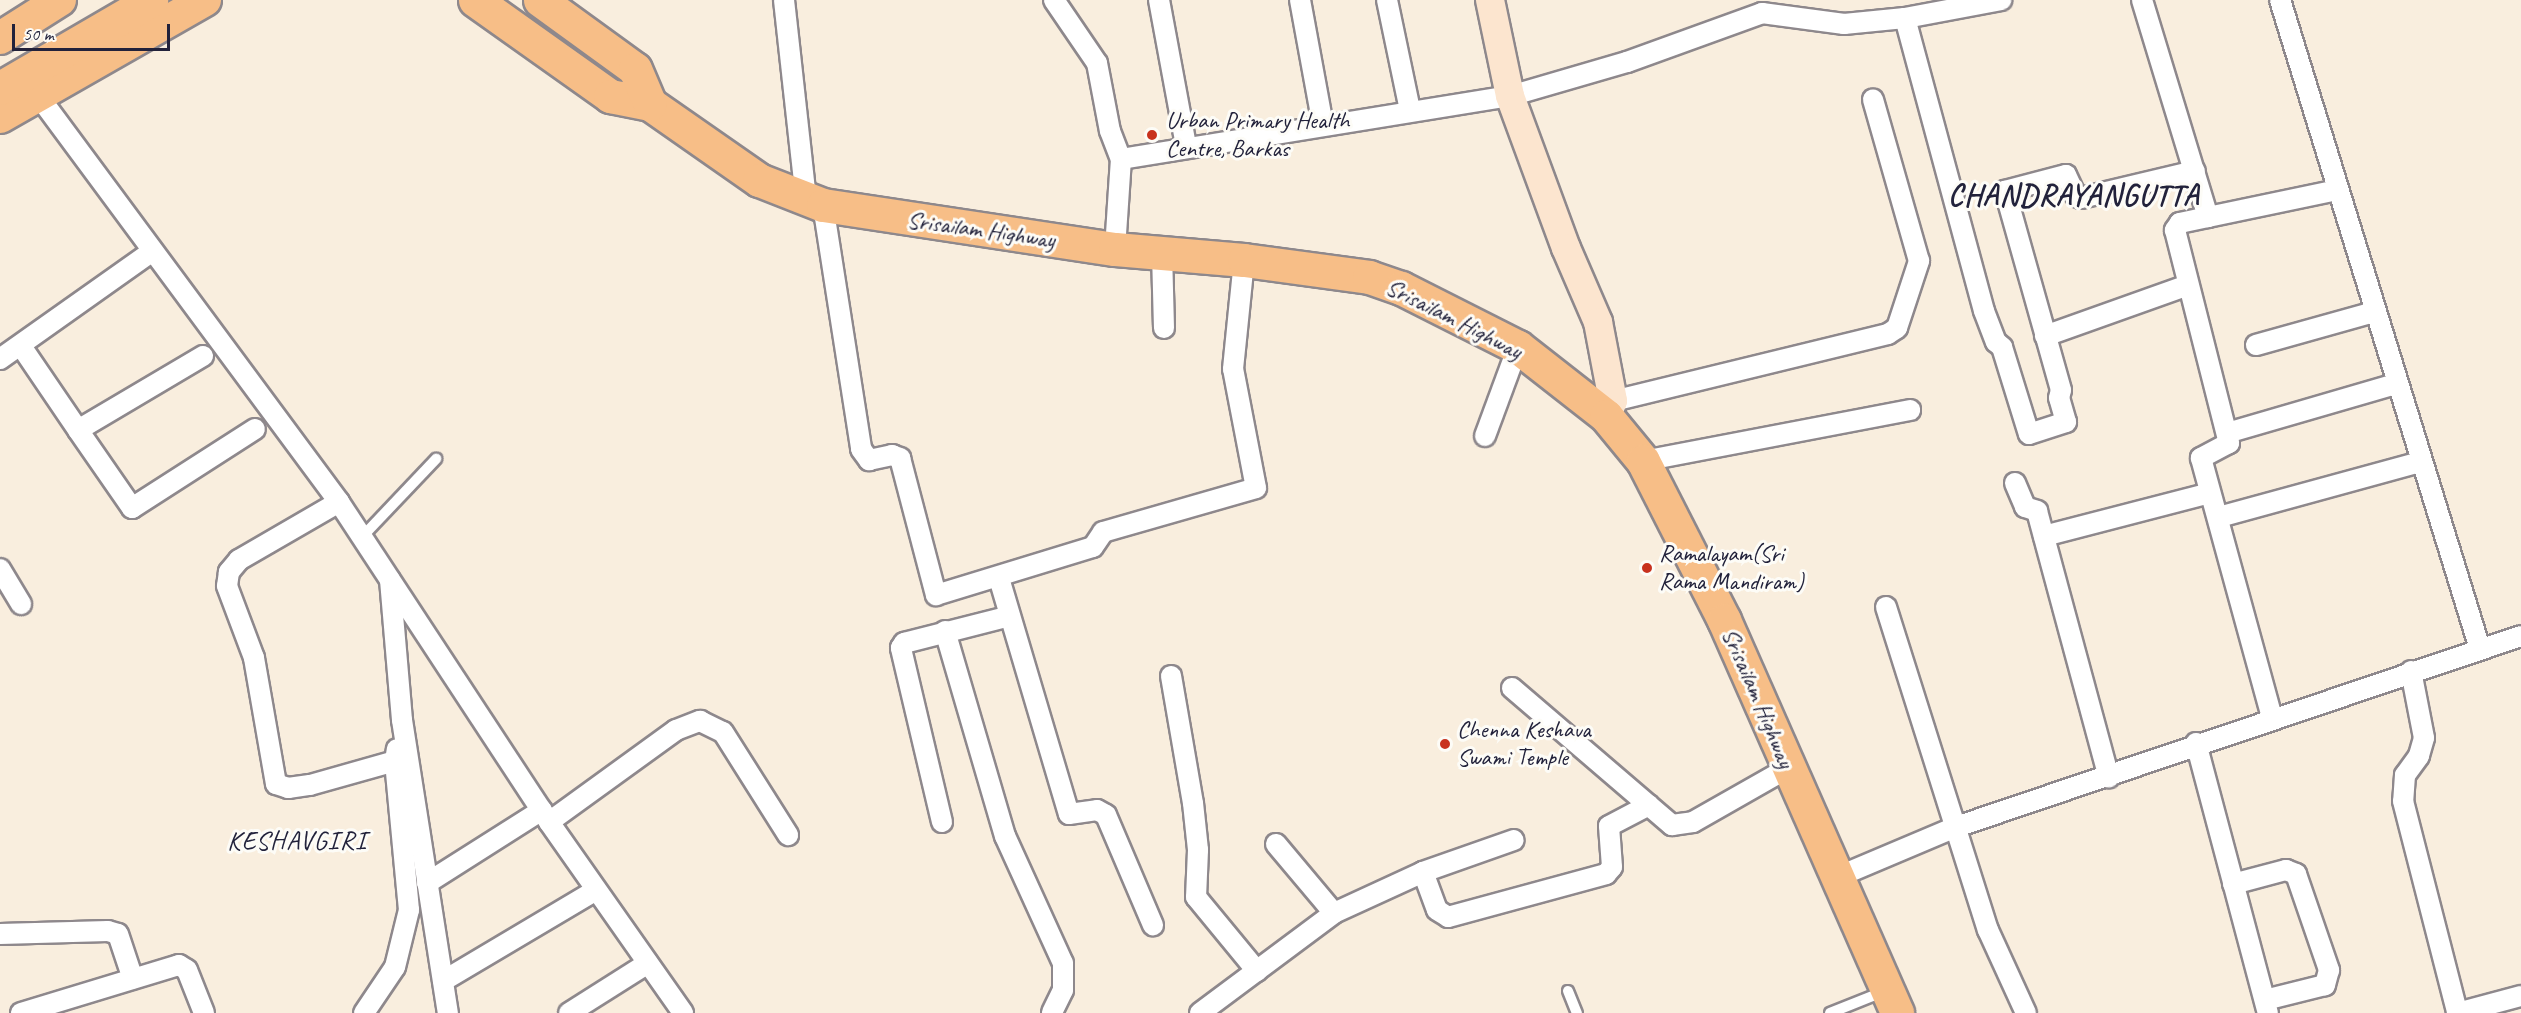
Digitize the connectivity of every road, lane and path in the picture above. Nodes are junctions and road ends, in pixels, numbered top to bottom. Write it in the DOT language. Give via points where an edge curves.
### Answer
graph roads {
  1 [pos="60,0"];
  2 [pos="108,0"];
  3 [pos="151,0"];
  4 [pos="205,0"];
  5 [pos="475,0"];
  6 [pos="540,0"];
  7 [pos="784,0"];
  8 [pos="1054,0"];
  9 [pos="1159,0"];
  10 [pos="1300,0"];
  11 [pos="1387,0"];
  12 [pos="1490,0"];
  13 [pos="2001,0"];
  14 [pos="2142,0"];
  15 [pos="2280,0"];
  16 [pos="1760,7"];
  17 [pos="1905,18"];
  18 [pos="0,38"];
  19 [pos="0,63"];
  20 [pos="0,88"];
  21 [pos="37,94"];
  22 [pos="1510,96"];
  23 [pos="1873,99"];
  24 [pos="650,104"];
  25 [pos="1410,110"];
  26 [pos="0,117"];
  27 [pos="1323,125"];
  28 [pos="1186,146"];
  29 [pos="1121,159"];
  30 [pos="2195,171"];
  31 [pos="2337,190"];
  32 [pos="815,201"];
  33 [pos="2208,218"];
  34 [pos="1115,249"];
  35 [pos="151,252"];
  36 [pos="1162,252"];
  37 [pos="1244,260"];
  38 [pos="2188,285"];
  39 [pos="2374,312"];
  40 [pos="1164,328"];
  41 [pos="2045,336"];
  42 [pos="2256,345"];
  43 [pos="21,346"];
  44 [pos="1518,347"];
  45 [pos="203,356"];
  46 [pos="0,359"];
  47 [pos="2396,384"];
  48 [pos="1610,408"];
  49 [pos="1910,410"];
  50 [pos="255,429"];
  51 [pos="78,430"];
  52 [pos="2227,433"];
  53 [pos="1485,436"];
  54 [pos="436,459"];
  55 [pos="1643,461"];
  56 [pos="2420,462"];
  57 [pos="2016,483"];
  58 [pos="2210,493"];
  59 [pos="339,502"];
  60 [pos="2218,517"];
  61 [pos="2044,536"];
  62 [pos="362,537"];
  63 [pos="0,569"];
  64 [pos="390,578"];
  65 [pos="999,578"];
  66 [pos="21,604"];
  67 [pos="1886,607"];
  68 [pos="1010,616"];
  69 [pos="945,632"];
  70 [pos="2521,636"];
  71 [pos="2480,649"];
  72 [pos="2411,671"];
  73 [pos="1171,676"];
  74 [pos="1512,688"];
  75 [pos="2272,717"];
  76 [pos="402,720"];
  77 [pos="2196,743"];
  78 [pos="394,761"];
  79 [pos="1788,768"];
  80 [pos="2109,777"];
  81 [pos="1649,805"];
  82 [pos="545,816"];
  83 [pos="942,822"];
  84 [pos="1956,827"];
  85 [pos="788,835"];
  86 [pos="1514,840"];
  87 [pos="1276,844"];
  88 [pos="1424,872"];
  89 [pos="1835,878"];
  90 [pos="428,883"];
  91 [pos="2233,884"];
  92 [pos="596,890"];
  93 [pos="1334,913"];
  94 [pos="1153,925"];
  95 [pos="0,934"];
  96 [pos="648,963"];
  97 [pos="1257,971"];
  98 [pos="133,979"];
  99 [pos="443,981"];
  100 [pos="1568,991"];
  101 [pos="2521,996"];
  102 [pos="1893,1001"];
  103 [pos="2266,1007"];
  104 [pos="21,1013"];
  105 [pos="204,1013"];
  106 [pos="364,1013"];
  107 [pos="448,1013"];
  108 [pos="569,1013"];
  109 [pos="683,1013"];
  110 [pos="1052,1013"];
  111 [pos="1200,1013"];
  112 [pos="1577,1013"];
  113 [pos="1830,1013"];
  114 [pos="2026,1013"];
  115 [pos="2457,1013"];
  1 -- 18 [label="main road"];
  2 -- 19 [label="highway"];
  3 -- 20 [label="highway"];
  4 -- 21 [label="main road"];
  5 -- 24 [label="highway" via="609,96"];
  6 -- 24 [label="highway" via="635,69"];
  7 -- 32 [label="street"];
  8 -- 29 [label="street" via="1097,63 1110,130"];
  9 -- 28 [label="street"];
  10 -- 27 [label="street"];
  11 -- 25 [label="street"];
  12 -- 22 [label="main road"];
  13 -- 17 [label="street"];
  14 -- 30 [label="street"];
  15 -- 31 [label="street"];
  16 -- 17 [label="street" via="1844,24"];
  16 -- 22 [label="street" via="1627,62"];
  17 -- 41 [label="street" via="1984,311 1996,342 2002,347 2031,435 2066,422"];
  21 -- 26 [label="main road"];
  21 -- 35 [label="street"];
  22 -- 25 [label="street"];
  22 -- 48 [label="main road" via="1598,322"];
  23 -- 48 [label="street" via="1919,261 1897,328 1888,334"];
  24 -- 32 [label="highway, Srisailam Highway" via="759,180"];
  25 -- 27 [label="street"];
  27 -- 28 [label="street"];
  28 -- 29 [label="street"];
  29 -- 34 [label="street"];
  30 -- 33 [label="street"];
  30 -- 41 [label="street" via="2081,198 2076,196 2066,176 2005,190"];
  31 -- 33 [label="street"];
  31 -- 39 [label="street"];
  32 -- 34 [label="highway, Srisailam Highway"];
  32 -- 65 [label="street" via="861,449 869,460 892,455 900,458 936,595"];
  33 -- 38 [label="street" via="2180,223 2175,230"];
  34 -- 36 [label="highway, Srisailam Highway"];
  35 -- 43 [label="street"];
  35 -- 59 [label="street"];
  36 -- 37 [label="highway, Srisailam Highway"];
  36 -- 40 [label="street"];
  37 -- 44 [label="highway, Srisailam Highway" via="1369,277 1401,288"];
  37 -- 65 [label="street" via="1233,369 1256,488 1103,532 1093,547"];
  38 -- 41 [label="street"];
  38 -- 52 [label="street"];
  39 -- 42 [label="street"];
  39 -- 47 [label="street"];
  43 -- 46 [label="street"];
  43 -- 51 [label="street"];
  44 -- 48 [label="highway, Srisailam Highway"];
  44 -- 53 [label="street"];
  45 -- 51 [label="street"];
  47 -- 52 [label="street"];
  47 -- 56 [label="street"];
  48 -- 55 [label="highway, Srisailam Highway"];
  49 -- 55 [label="street"];
  50 -- 51 [label="street" via="132,508"];
  52 -- 58 [label="street" via="2228,446 2205,452 2201,458"];
  54 -- 62 [label="lane"];
  55 -- 79 [label="highway, Srisailam Highway" via="1724,620"];
  56 -- 60 [label="street"];
  56 -- 71 [label="street"];
  57 -- 61 [label="street" via="2025,507 2037,511"];
  58 -- 60 [label="street"];
  58 -- 61 [label="street"];
  59 -- 62 [label="street"];
  59 -- 78 [label="street" via="239,560 229,572 228,586 254,658 276,784 288,788 309,785"];
  60 -- 75 [label="street"];
  61 -- 80 [label="street"];
  62 -- 64 [label="street"];
  63 -- 66 [label="street"];
  64 -- 76 [label="street"];
  64 -- 82 [label="street"];
  65 -- 68 [label="street"];
  67 -- 84 [label="street"];
  68 -- 69 [label="street"];
  68 -- 94 [label="street" via="1069,814 1097,810 1106,815"];
  69 -- 83 [label="street" via="904,643 901,648"];
  69 -- 110 [label="street" via="1005,836 1063,963 1063,990"];
  70 -- 71 [label="street"];
  71 -- 72 [label="street"];
  72 -- 75 [label="street"];
  72 -- 115 [label="street" via="2424,738 2419,756 2405,775 2403,801"];
  73 -- 97 [label="street" via="1193,803 1198,850 1196,897"];
  74 -- 81 [label="street"];
  75 -- 77 [label="street"];
  76 -- 78 [label="street"];
  76 -- 90 [label="street"];
  77 -- 80 [label="street"];
  77 -- 91 [label="street"];
  78 -- 106 [label="street" via="409,910 395,967"];
  79 -- 81 [label="street" via="1685,825 1672,825"];
  79 -- 89 [label="highway, Srisailam Highway"];
  80 -- 84 [label="street"];
  81 -- 88 [label="street" via="1609,826 1611,873 1448,917 1437,910"];
  82 -- 85 [label="street" via="676,730 700,721 723,732"];
  82 -- 90 [label="street"];
  82 -- 92 [label="street"];
  84 -- 89 [label="street"];
  84 -- 114 [label="street" via="1988,930"];
  86 -- 88 [label="street"];
  87 -- 93 [label="street"];
  88 -- 93 [label="street"];
  89 -- 102 [label="highway, Srisailam Highway"];
  90 -- 99 [label="street"];
  91 -- 103 [label="street"];
  91 -- 103 [label="street" via="2286,870 2296,874 2329,970 2325,985"];
  92 -- 96 [label="street"];
  92 -- 99 [label="street"];
  93 -- 97 [label="street"];
  95 -- 98 [label="street" via="118,934"];
  96 -- 108 [label="street"];
  96 -- 109 [label="street"];
  97 -- 111 [label="street"];
  98 -- 104 [label="street"];
  98 -- 105 [label="street" via="171,966 184,967"];
  99 -- 107 [label="street"];
  100 -- 112 [label="lane"];
  101 -- 115 [label="street"];
  102 -- 113 [label="lane"];
}
